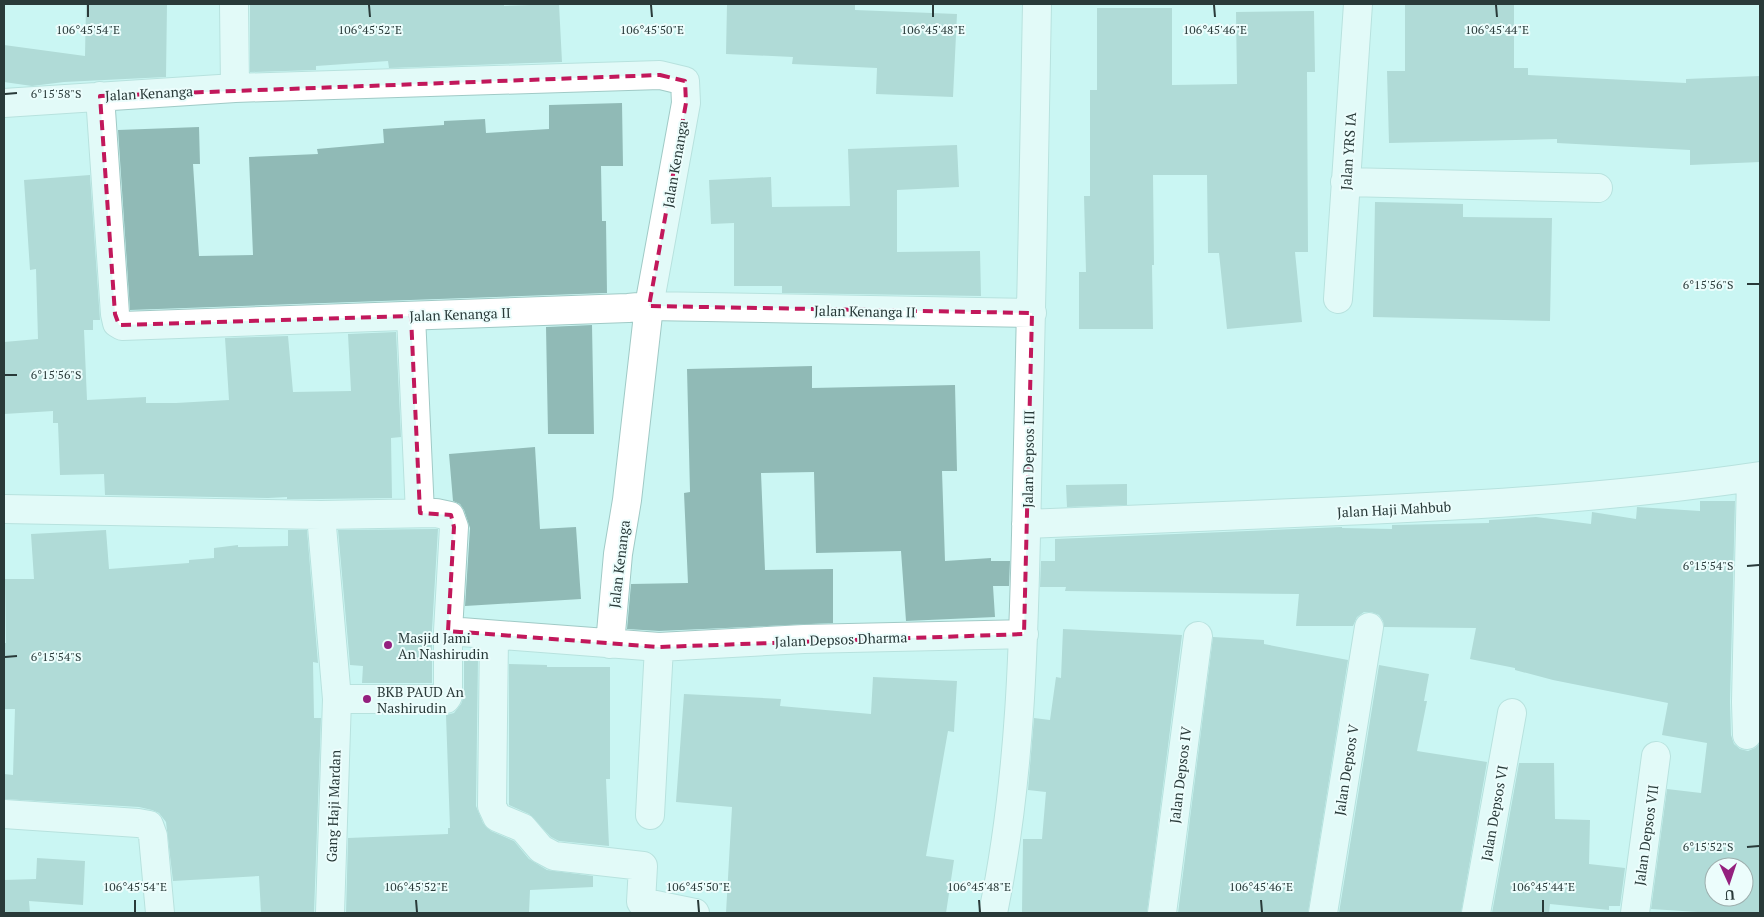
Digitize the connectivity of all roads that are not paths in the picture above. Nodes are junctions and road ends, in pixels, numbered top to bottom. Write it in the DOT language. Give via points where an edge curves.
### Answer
graph roads {
  1 [pos="234,4"];
  2 [pos="1037,4"];
  3 [pos="1358,4"];
  4 [pos="235,88"];
  5 [pos="100,96"];
  6 [pos="4,103"];
  7 [pos="1345,182"];
  8 [pos="1598,188"];
  9 [pos="1338,299"];
  10 [pos="649,306"];
  11 [pos="1032,313"];
  12 [pos="411,316"];
  13 [pos="1756,477"];
  14 [pos="4,509"];
  15 [pos="420,513"];
  16 [pos="321,515"];
  17 [pos="1026,524"];
  18 [pos="1369,627"];
  19 [pos="448,631"];
  20 [pos="1024,634"];
  21 [pos="494,635"];
  22 [pos="1198,636"];
  23 [pos="610,644"];
  24 [pos="659,648"];
  25 [pos="336,699"];
  26 [pos="1512,713"];
  27 [pos="1751,724"];
  28 [pos="1656,756"];
  29 [pos="4,814"];
  30 [pos="650,815"];
  31 [pos="160,913"];
  32 [pos="330,913"];
  33 [pos="695,913"];
  34 [pos="993,913"];
  35 [pos="1162,913"];
  36 [pos="1324,913"];
  37 [pos="1476,913"];
  38 [pos="1635,913"];
  1 -- 4 [label="street"];
  2 -- 11 [label="street, Jalan Depsos III"];
  3 -- 7 [label="street, Jalan YRS IA"];
  4 -- 5 [label="street, Jalan Kenanga"];
  4 -- 10 [label="street, Jalan Kenanga" via="660,75 685,81 686,103"];
  5 -- 6 [label="street, Jalan Kenanga"];
  5 -- 12 [label="street, Jalan Kenanga II" via="114,314 119,325"];
  7 -- 8 [label="street"];
  7 -- 9 [label="street, Jalan YRS IA"];
  10 -- 11 [label="street, Jalan Kenanga II"];
  10 -- 12 [label="street, Jalan Kenanga II"];
  10 -- 23 [label="street, Jalan Kenanga"];
  11 -- 17 [label="street, Jalan Depsos III"];
  12 -- 15 [label="street"];
  13 -- 17 [label="street, Jalan Haji Mahbub" via="1624,494 1408,509"];
  13 -- 27 [label="street"];
  14 -- 16 [label="street"];
  15 -- 16 [label="street"];
  15 -- 19 [label="street" via="448,515 454,522"];
  16 -- 25 [label="street, Gang Haji Mardan"];
  17 -- 20 [label="street, Jalan Depsos III"];
  18 -- 36 [label="street, Jalan Depsos V"];
  19 -- 21 [label="street"];
  19 -- 25 [label="street" via="446,699"];
  20 -- 24 [label="street, Jalan Depsos Dharma" via="804,639"];
  20 -- 34 [label="street, Jalan Depsos III" via="1013,784"];
  21 -- 23 [label="street"];
  21 -- 33 [label="street" via="492,806 497,817 523,828 541,849 554,856 643,866 641,902"];
  22 -- 35 [label="street, Jalan Depsos IV"];
  23 -- 24 [label="street"];
  24 -- 30 [label="street"];
  25 -- 32 [label="street, Gang Haji Mardan"];
  26 -- 37 [label="street, Jalan Depsos VI"];
  28 -- 38 [label="street, Jalan Depsos VII"];
  29 -- 31 [label="street" via="149,825 153,836"];
}
